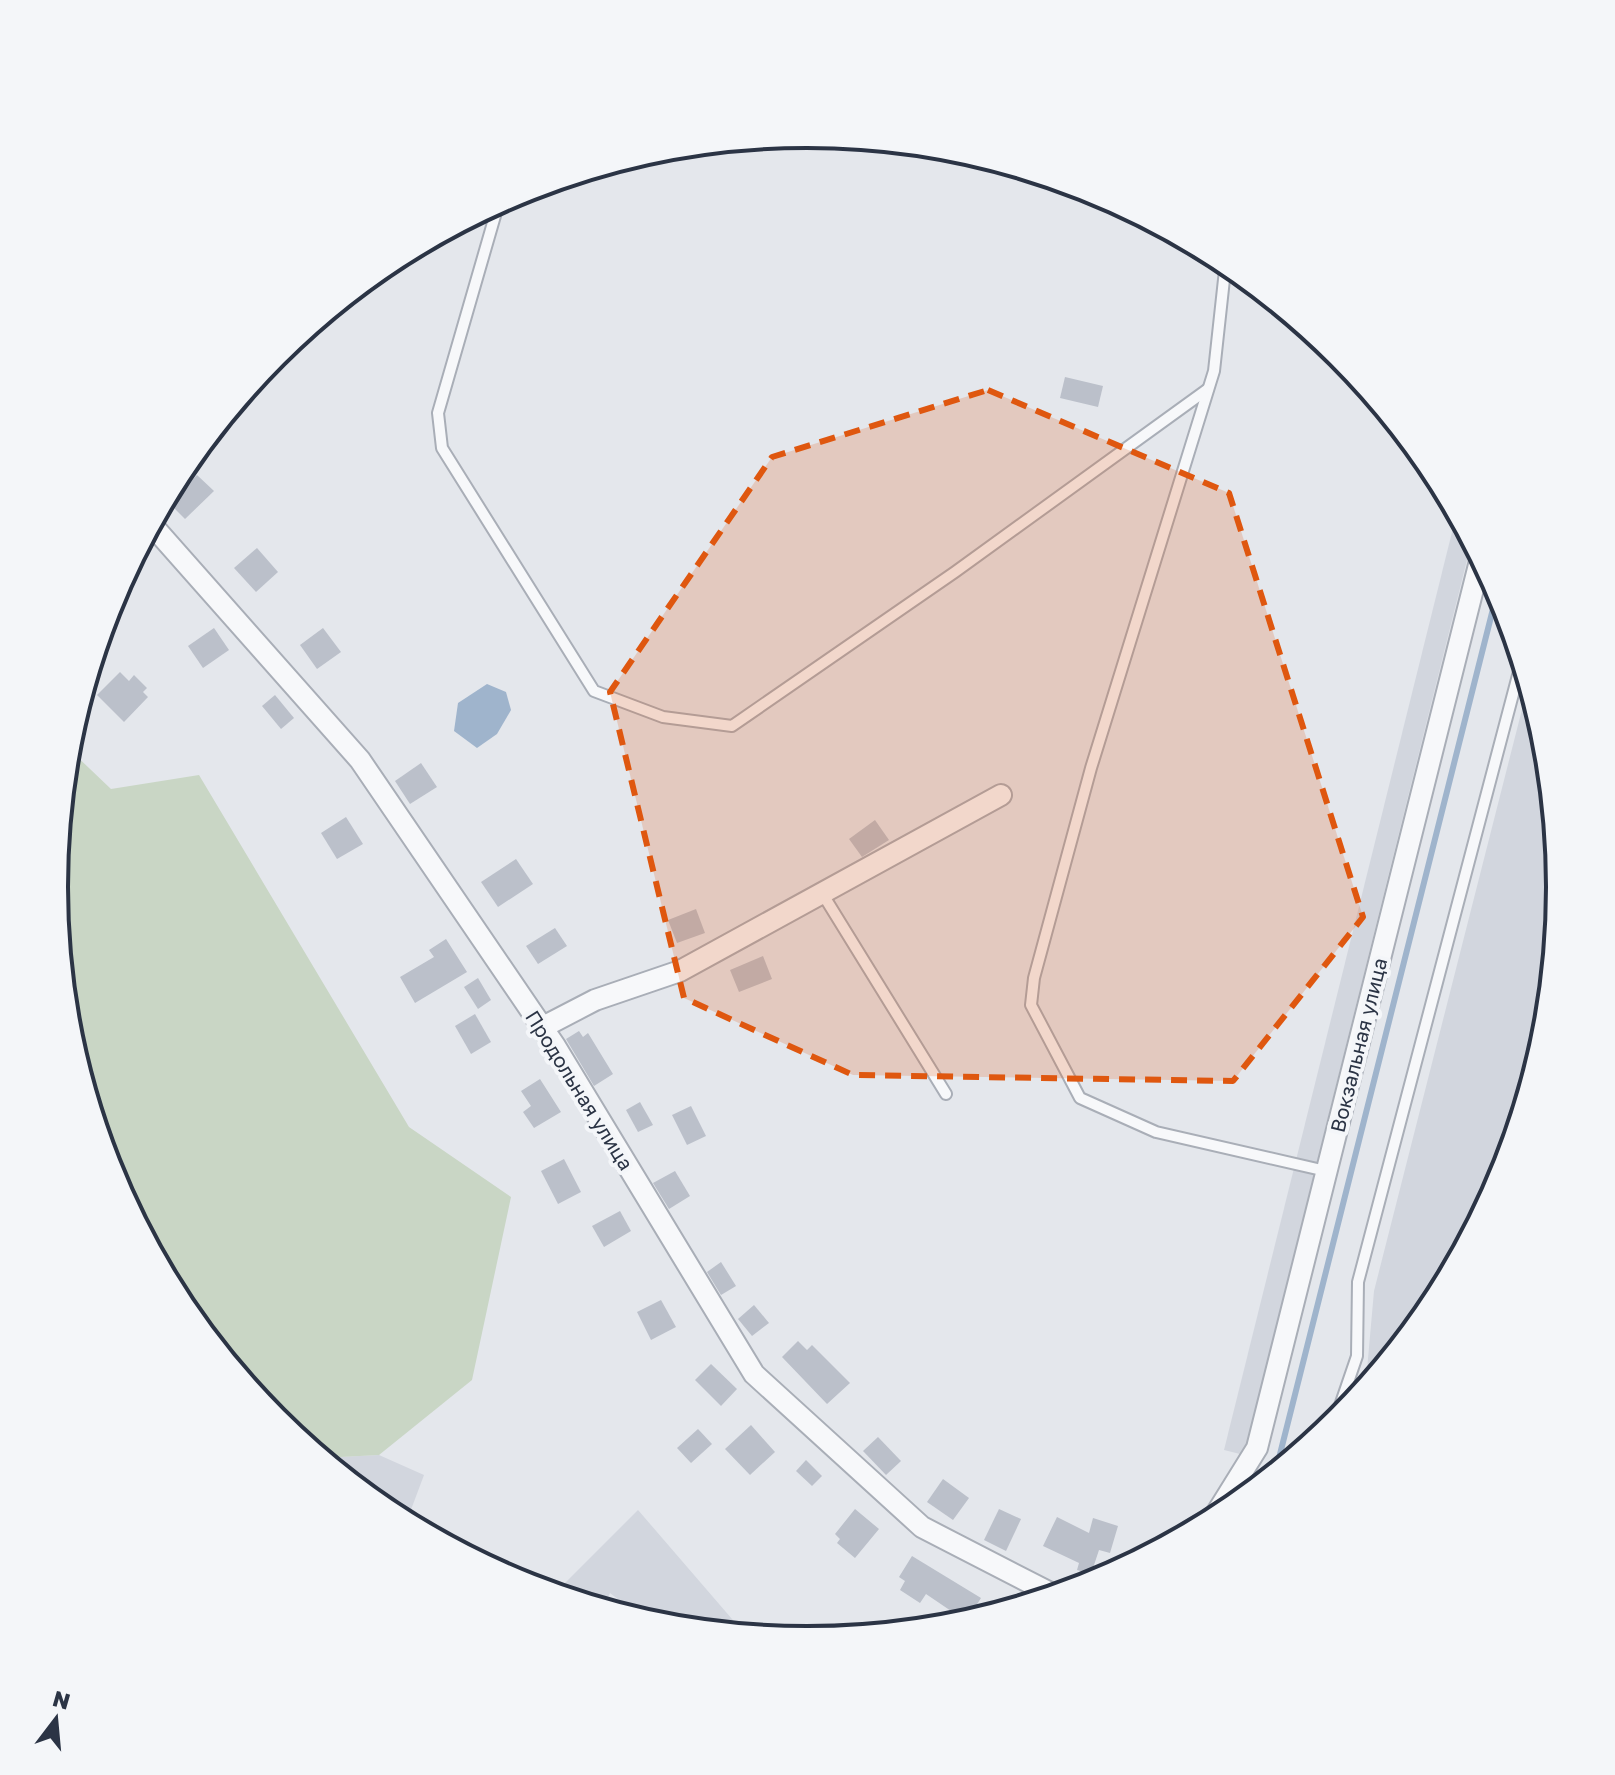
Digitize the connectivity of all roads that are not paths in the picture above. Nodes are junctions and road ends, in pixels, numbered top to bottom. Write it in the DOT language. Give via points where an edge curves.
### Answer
graph roads {
  1 [pos="495,218"];
  2 [pos="1224,277"];
  3 [pos="1208,389"];
  4 [pos="159,533"];
  5 [pos="1477,573"];
  6 [pos="1517,679"];
  7 [pos="1001,795"];
  8 [pos="822,893"];
  9 [pos="543,1027"];
  10 [pos="946,1094"];
  11 [pos="1326,1171"];
  12 [pos="1343,1396"];
  13 [pos="1228,1495"];
  14 [pos="1042,1589"];
  1 -- 3 [label="lane" via="438,413 442,448 594,691 663,717 732,726"];
  2 -- 3 [label="lane"];
  3 -- 11 [label="lane" via="1091,768 1031,1005 1080,1098 1156,1132"];
  4 -- 9 [label="street, Продольная улица" via="360,760"];
  5 -- 11 [label="street, Вокзальная улица"];
  6 -- 12 [label="lane" via="1358,1282 1357,1356"];
  7 -- 8 [label="street"];
  8 -- 9 [label="street" via="680,971 595,1000"];
  8 -- 10 [label="lane"];
  9 -- 14 [label="street, Продольная улица" via="754,1374 922,1527"];
  11 -- 13 [label="street, Вокзальная улица" via="1257,1448"];
}
